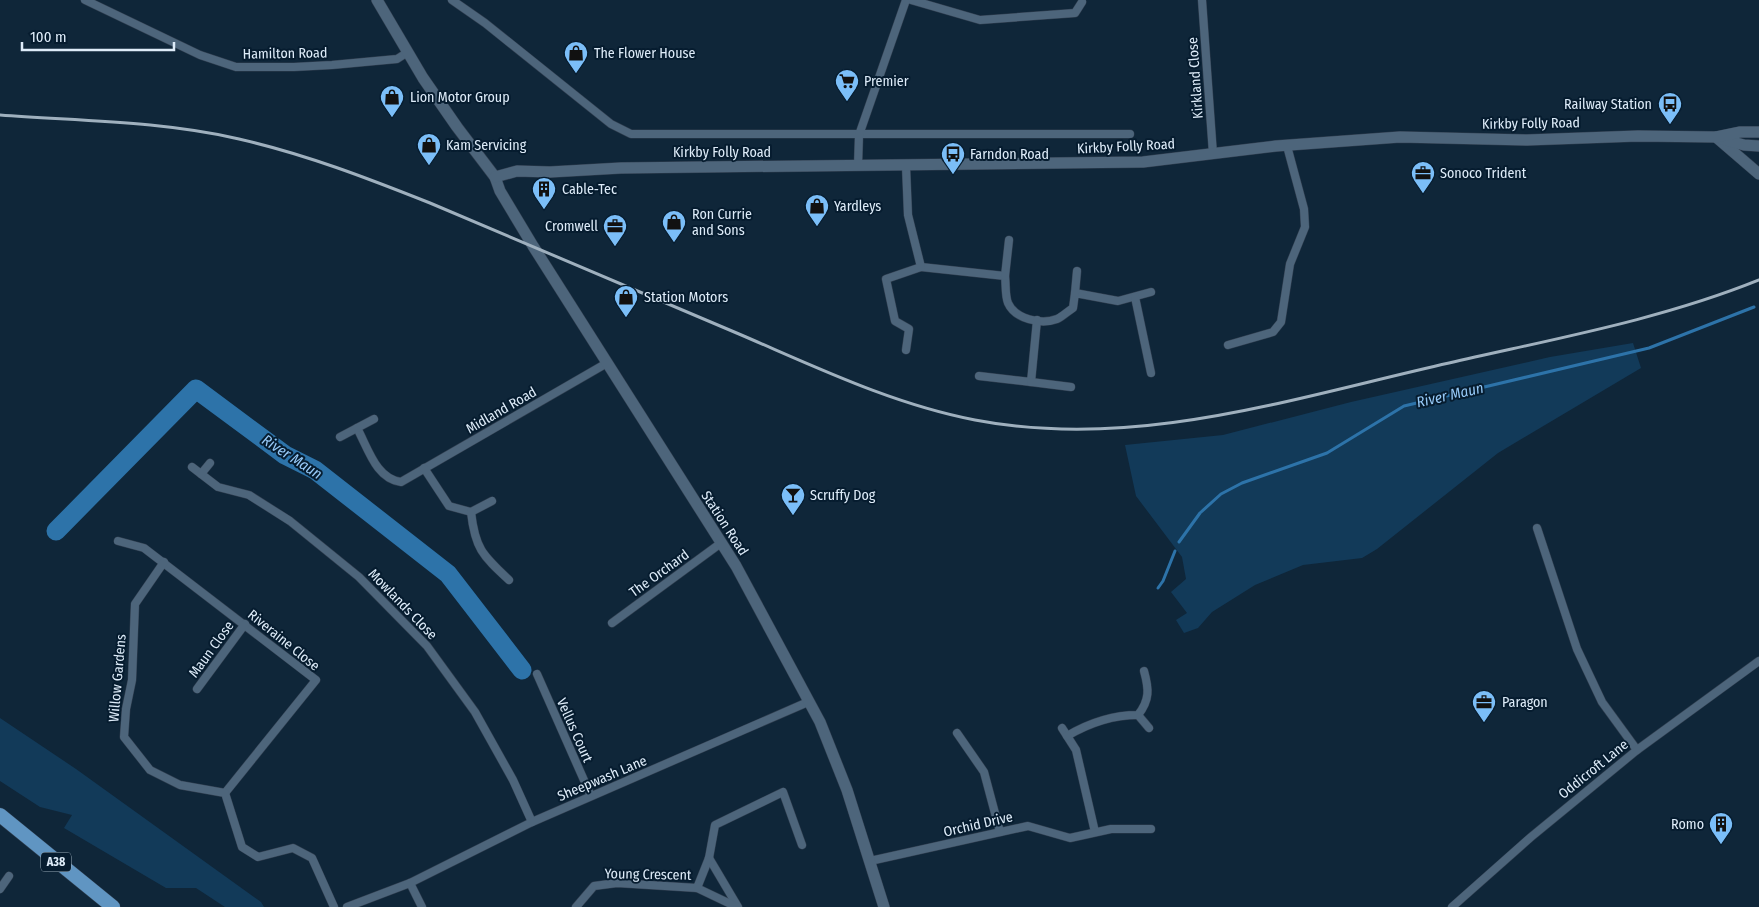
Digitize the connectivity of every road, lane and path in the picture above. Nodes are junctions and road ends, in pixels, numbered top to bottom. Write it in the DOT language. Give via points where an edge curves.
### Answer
graph roads {
  1 [pos="85,0"];
  2 [pos="377,0"];
  3 [pos="452,0"];
  4 [pos="906,0"];
  5 [pos="911,0"];
  6 [pos="1202,0"];
  7 [pos="1082,2"];
  8 [pos="408,52"];
  9 [pos="1759,132"];
  10 [pos="1130,134"];
  11 [pos="859,135"];
  12 [pos="1716,137"];
  13 [pos="1287,146"];
  14 [pos="1759,146"];
  15 [pos="1213,154"];
  16 [pos="858,166"];
  17 [pos="906,166"];
  18 [pos="1759,174"];
  19 [pos="495,177"];
  20 [pos="1009,240"];
  21 [pos="921,267"];
  22 [pos="1077,272"];
  23 [pos="1005,276"];
  24 [pos="1151,292"];
  25 [pos="1075,293"];
  26 [pos="1135,297"];
  27 [pos="1037,320"];
  28 [pos="1228,345"];
  29 [pos="906,350"];
  30 [pos="607,363"];
  31 [pos="1151,373"];
  32 [pos="979,376"];
  33 [pos="1031,382"];
  34 [pos="1071,387"];
  35 [pos="374,419"];
  36 [pos="357,428"];
  37 [pos="340,437"];
  38 [pos="210,463"];
  39 [pos="192,467"];
  40 [pos="424,468"];
  41 [pos="201,474"];
  42 [pos="492,501"];
  43 [pos="471,512"];
  44 [pos="1537,528"];
  45 [pos="118,540"];
  46 [pos="721,543"];
  47 [pos="164,562"];
  48 [pos="509,580"];
  49 [pos="612,623"];
  50 [pos="245,624"];
  51 [pos="1759,661"];
  52 [pos="1144,671"];
  53 [pos="537,674"];
  54 [pos="197,689"];
  55 [pos="808,702"];
  56 [pos="1138,715"];
  57 [pos="1062,728"];
  58 [pos="1149,728"];
  59 [pos="957,733"];
  60 [pos="1067,736"];
  61 [pos="1637,750"];
  62 [pos="224,793"];
  63 [pos="591,796"];
  64 [pos="0,815"];
  65 [pos="532,822"];
  66 [pos="1151,829"];
  67 [pos="1000,832"];
  68 [pos="1095,832"];
  69 [pos="802,845"];
  70 [pos="709,858"];
  71 [pos="870,861"];
  72 [pos="9,876"];
  73 [pos="410,883"];
  74 [pos="0,888"];
  75 [pos="697,888"];
  76 [pos="113,907"];
  77 [pos="334,907"];
  78 [pos="347,907"];
  79 [pos="422,907"];
  80 [pos="576,907"];
  81 [pos="738,907"];
  82 [pos="884,907"];
  83 [pos="1452,907"];
  1 -- 8 [label="street, Hamilton Road" via="200,55 236,67 332,65 397,59"];
  2 -- 8 [label="main road, Station Road"];
  3 -- 11 [label="street, Kirkby Folly Road" via="611,124 631,134"];
  4 -- 11 [label="street"];
  5 -- 7 [label="street" via="980,20 1075,13"];
  6 -- 15 [label="street, Kirkland Close"];
  8 -- 19 [label="main road, Station Road" via="456,128"];
  9 -- 12 [label="main road, Kirkby Folly Road"];
  10 -- 11 [label="street, Kirkby Folly Road"];
  11 -- 16 [label="street"];
  12 -- 13 [label="main road, Kirkby Folly Road" via="1400,138"];
  12 -- 14 [label="main road" via="1744,146"];
  12 -- 18 [label="main road"];
  13 -- 15 [label="main road, Kirkby Folly Road"];
  13 -- 28 [label="street" via="1306,227 1290,264 1281,322 1273,332"];
  15 -- 17 [label="main road, Kirkby Folly Road" via="1143,162"];
  16 -- 17 [label="main road, Kirkby Folly Road"];
  16 -- 19 [label="main road, Kirkby Folly Road" via="517,170"];
  17 -- 21 [label="street" via="908,215"];
  19 -- 30 [label="main road, Station Road" via="500,192"];
  20 -- 23 [label="street"];
  21 -- 23 [label="street"];
  21 -- 29 [label="street" via="886,279 895,321 909,329"];
  22 -- 25 [label="street"];
  23 -- 27 [label="street" via="1007,302 1011,309 1022,318"];
  24 -- 26 [label="street"];
  25 -- 26 [label="street" via="1118,301"];
  25 -- 27 [label="street" via="1073,308 1056,319"];
  26 -- 31 [label="street"];
  27 -- 33 [label="street"];
  30 -- 40 [label="street, Midland Road"];
  30 -- 46 [label="main road, Station Road"];
  32 -- 33 [label="street"];
  33 -- 34 [label="street"];
  35 -- 36 [label="street"];
  36 -- 37 [label="street"];
  36 -- 40 [label="street, Midland Road" via="383,476 391,481 408,479"];
  38 -- 41 [label="street"];
  39 -- 41 [label="street, Mowlands Close"];
  40 -- 43 [label="street" via="449,506"];
  41 -- 65 [label="street, Mowlands Close" via="218,487 249,494 290,522 359,577 427,646 475,712"];
  42 -- 43 [label="street"];
  43 -- 48 [label="street" via="474,539 487,560"];
  44 -- 61 [label="street" via="1577,648 1602,702"];
  45 -- 47 [label="street, Riveraine Close" via="144,548"];
  46 -- 49 [label="street, The Orchard"];
  46 -- 55 [label="main road, Station Road"];
  47 -- 50 [label="street, Riveraine Close"];
  47 -- 62 [label="street, Willow Gardens" via="135,604 132,680 124,738 150,770 180,785"];
  50 -- 54 [label="street, Maun Close"];
  50 -- 62 [label="street, Riveraine Close" via="316,680"];
  51 -- 61 [label="street, Oddicroft Lane"];
  52 -- 56 [label="street" via="1149,688 1147,704"];
  53 -- 63 [label="street, Vellus Court"];
  55 -- 63 [label="street, Sheepwash Lane"];
  55 -- 71 [label="main road, Station Road" via="820,722 847,790"];
  56 -- 58 [label="street"];
  56 -- 60 [label="street" via="1086,725"];
  57 -- 60 [label="street"];
  59 -- 67 [label="street" via="984,772"];
  60 -- 68 [label="street" via="1076,750"];
  61 -- 83 [label="street, Oddicroft Lane"];
  62 -- 77 [label="street" via="242,847 258,858 293,848 312,858"];
  63 -- 65 [label="street, Sheepwash Lane"];
  64 -- 76 [label="highway, A38"];
  65 -- 73 [label="street, Sheepwash Lane"];
  66 -- 68 [label="street, Orchid Drive"];
  67 -- 68 [label="street, Orchid Drive" via="1028,826 1070,838"];
  67 -- 71 [label="street, Orchid Drive"];
  69 -- 70 [label="street, Young Crescent" via="782,792 715,825"];
  70 -- 75 [label="street, Young Crescent"];
  70 -- 81 [label="street, Young Crescent"];
  71 -- 82 [label="main road, Station Road"];
  72 -- 74 [label="street"];
  73 -- 78 [label="street"];
  73 -- 79 [label="street"];
  75 -- 80 [label="street, Young Crescent" via="617,883 594,886"];
  75 -- 81 [label="street"];
}
